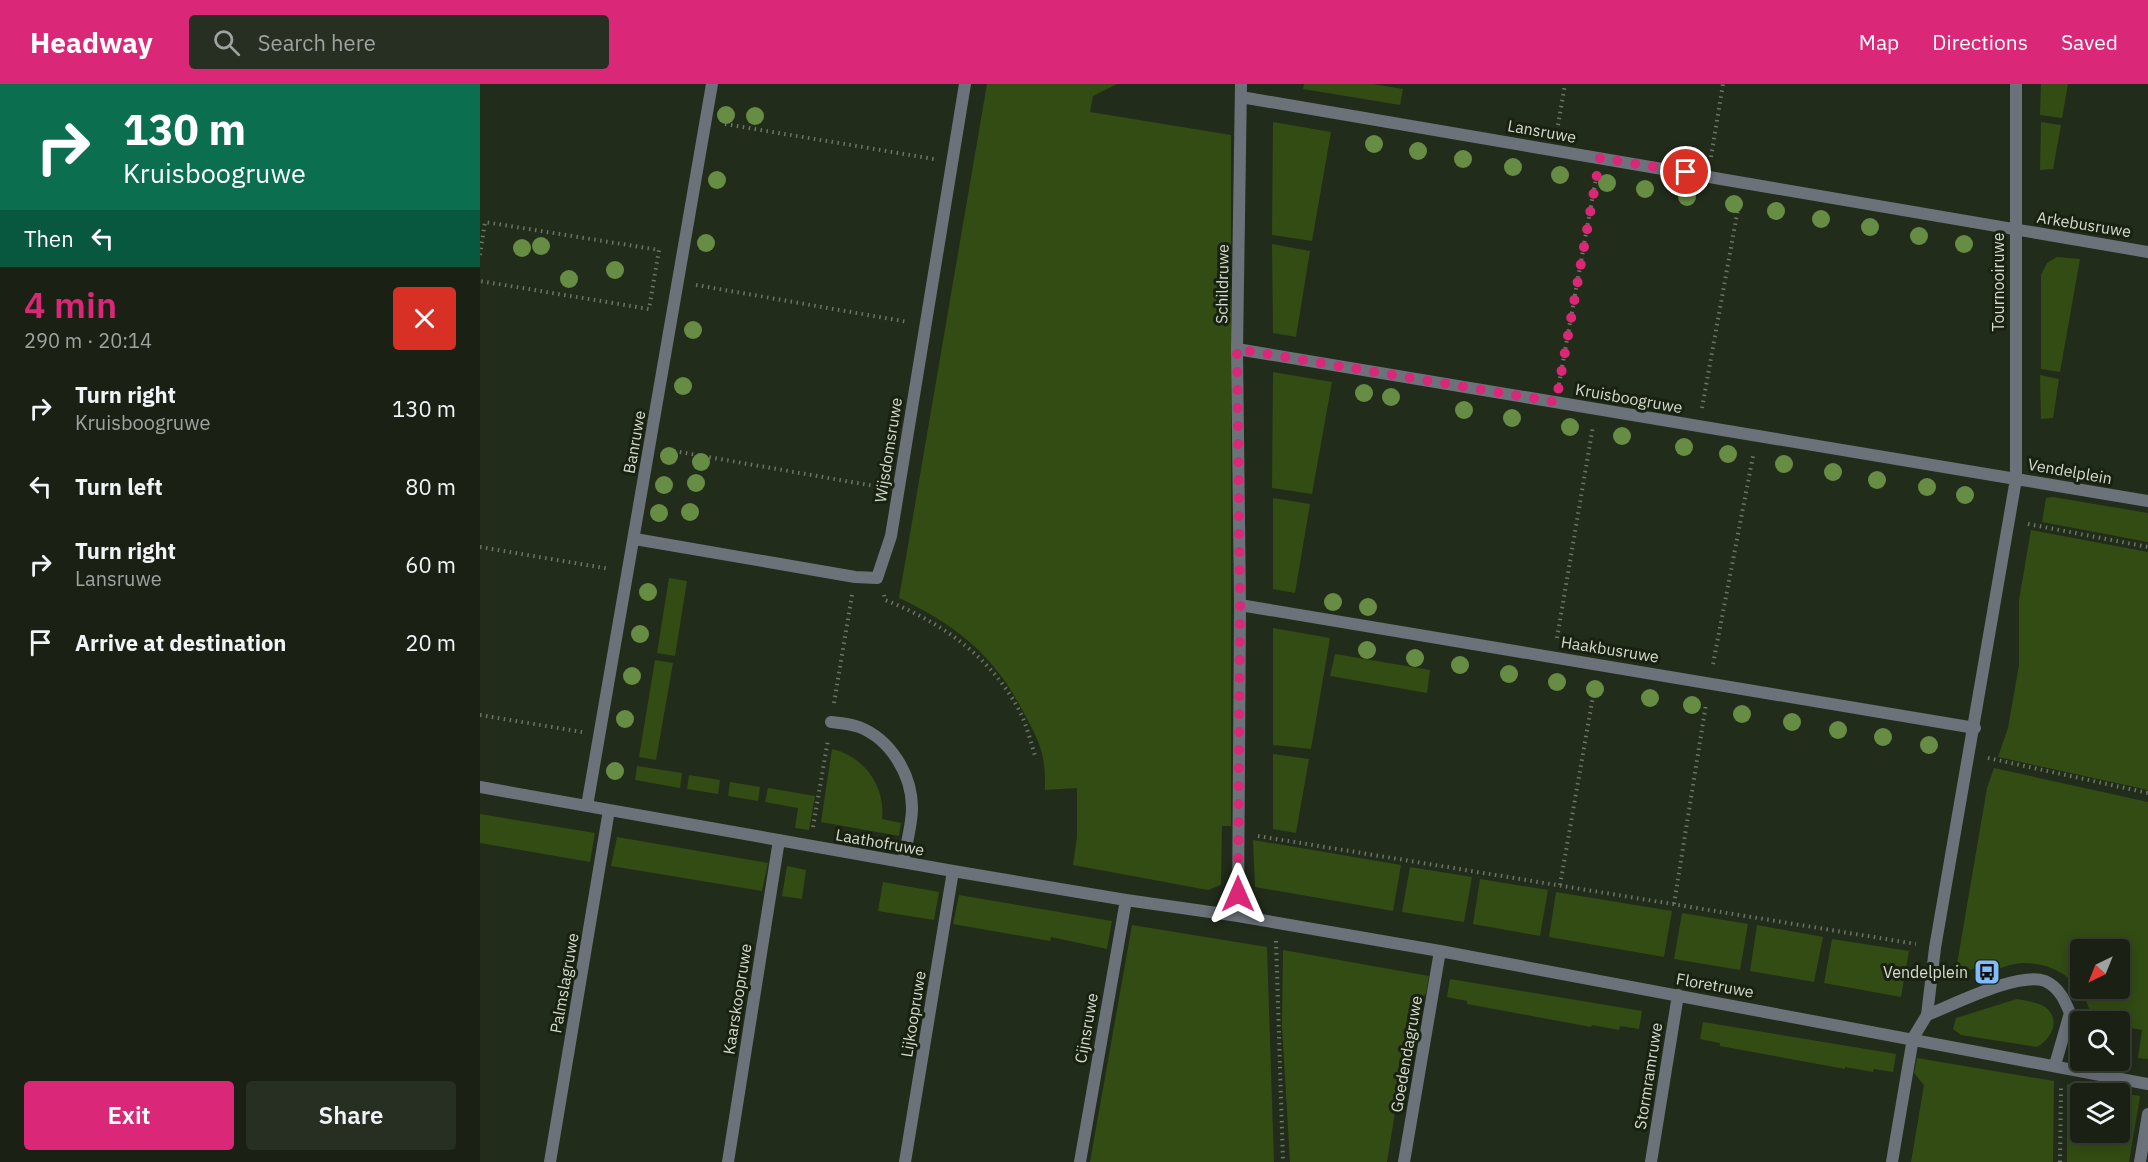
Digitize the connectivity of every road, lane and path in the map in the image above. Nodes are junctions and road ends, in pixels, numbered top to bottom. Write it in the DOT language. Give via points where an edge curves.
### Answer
graph roads {
  1 [pos="712,84"];
  2 [pos="965,84"];
  3 [pos="1565,84"];
  4 [pos="1723,84"];
  5 [pos="2016,84"];
  6 [pos="1241,90"];
  7 [pos="706,120"];
  8 [pos="1554,150"];
  9 [pos="1600,158"];
  10 [pos="952,162"];
  11 [pos="1708,176"];
  12 [pos="1743,182"];
  13 [pos="2014,230"];
  14 [pos="2148,252"];
  15 [pos="480,253"];
  16 [pos="654,278"];
  17 [pos="480,281"];
  18 [pos="680,282"];
  19 [pos="925,325"];
  20 [pos="1237,349"];
  21 [pos="1556,402"];
  22 [pos="1596,409"];
  23 [pos="1699,426"];
  24 [pos="1757,436"];
  25 [pos="650,447"];
  26 [pos="2016,479"];
  27 [pos="898,490"];
  28 [pos="2148,501"];
  29 [pos="2009,521"];
  30 [pos="635,538"];
  31 [pos="480,547"];
  32 [pos="2148,547"];
  33 [pos="628,572"];
  34 [pos="877,578"];
  35 [pos="1240,605"];
  36 [pos="1553,656"];
  37 [pos="1599,663"];
  38 [pos="1709,682"];
  39 [pos="480,715"];
  40 [pos="831,722"];
  41 [pos="1975,728"];
  42 [pos="600,735"];
  43 [pos="1969,754"];
  44 [pos="1036,759"];
  45 [pos="480,787"];
  46 [pos="2148,793"];
  47 [pos="587,806"];
  48 [pos="609,810"];
  49 [pos="1238,832"];
  50 [pos="779,840"];
  51 [pos="903,862"];
  52 [pos="953,871"];
  53 [pos="1560,885"];
  54 [pos="1126,900"];
  55 [pos="1674,904"];
  56 [pos="1238,916"];
  57 [pos="1275,923"];
  58 [pos="1935,948"];
  59 [pos="1440,951"];
  60 [pos="1678,995"];
  61 [pos="1927,1015"];
  62 [pos="1912,1038"];
  63 [pos="2058,1066"];
  64 [pos="2148,1084"];
  65 [pos="2148,1114"];
  66 [pos="550,1162"];
  67 [pos="728,1162"];
  68 [pos="905,1162"];
  69 [pos="1080,1162"];
  70 [pos="1283,1162"];
  71 [pos="1404,1162"];
  72 [pos="1651,1162"];
  73 [pos="1892,1162"];
  74 [pos="2060,1162"];
  75 [pos="2140,1162"];
  1 -- 7 [label="street, Banruwe"];
  2 -- 10 [label="street, Wijsdomsruwe"];
  3 -- 8 [label="path"];
  4 -- 11 [label="path"];
  5 -- 13 [label="street, Tournooiruwe"];
  6 -- 8 [label="street, Lansruwe"];
  6 -- 20 [label="street, Schildruwe"];
  7 -- 10 [label="path"];
  7 -- 18 [label="street, Banruwe"];
  8 -- 9 [label="street, Lansruwe"];
  9 -- 11 [label="street, Lansruwe"];
  9 -- 21 [label="path"];
  10 -- 19 [label="street, Wijsdomsruwe"];
  11 -- 12 [label="street, Lansruwe"];
  12 -- 13 [label="street, Lansruwe"];
  12 -- 23 [label="path"];
  13 -- 14 [label="street, Arkebusruwe"];
  13 -- 26 [label="street, Tournooiruwe"];
  15 -- 16 [label="path" via="485,222 659,250"];
  16 -- 17 [label="path" via="649,309"];
  16 -- 18 [label="path"];
  18 -- 19 [label="path"];
  18 -- 25 [label="street, Banruwe"];
  19 -- 27 [label="street, Wijsdomsruwe"];
  20 -- 21 [label="street, Kruisboogruwe"];
  20 -- 35 [label="street, Schildruwe"];
  21 -- 22 [label="street, Kruisboogruwe"];
  22 -- 23 [label="street, Kruisboogruwe"];
  22 -- 36 [label="path"];
  23 -- 24 [label="street, Kruisboogruwe"];
  24 -- 26 [label="street, Kruisboogruwe"];
  24 -- 38 [label="path"];
  25 -- 27 [label="path"];
  25 -- 30 [label="street, Banruwe"];
  26 -- 28 [label="street, Vendelplein"];
  26 -- 29 [label="street, Vendelplein"];
  27 -- 34 [label="street, Wijsdomsruwe" via="889,544"];
  29 -- 32 [label="path"];
  29 -- 41 [label="street, Vendelplein"];
  30 -- 33 [label="street, Banruwe"];
  30 -- 34 [label="street"];
  31 -- 33 [label="path"];
  33 -- 42 [label="street, Banruwe"];
  34 -- 44 [label="path" via="885,600 948,631 987,666 1021,712"];
  35 -- 36 [label="street, Haakbusruwe"];
  35 -- 49 [label="street, Schildruwe"];
  36 -- 37 [label="street, Haakbusruwe"];
  37 -- 38 [label="street, Haakbusruwe"];
  37 -- 53 [label="path"];
  38 -- 41 [label="street, Haakbusruwe"];
  38 -- 55 [label="path"];
  39 -- 42 [label="path"];
  40 -- 51 [label="street" via="859,727 878,738 903,768 912,808"];
  41 -- 43 [label="street, Vendelplein"];
  42 -- 47 [label="street, Banruwe"];
  43 -- 46 [label="path"];
  43 -- 58 [label="street, Vendelplein"];
  45 -- 47 [label="street, Laathofruwe"];
  47 -- 48 [label="street, Laathofruwe"];
  48 -- 50 [label="street, Laathofruwe"];
  48 -- 66 [label="street, Palmslagruwe"];
  49 -- 53 [label="path"];
  49 -- 56 [label="street, Schildruwe"];
  50 -- 51 [label="street, Laathofruwe"];
  50 -- 67 [label="street, Kaarskoopruwe"];
  51 -- 52 [label="street, Laathofruwe"];
  52 -- 54 [label="street, Laathofruwe"];
  52 -- 68 [label="street, Lijkoopruwe"];
  53 -- 55 [label="path"];
  54 -- 56 [label="street, Laathofruwe"];
  54 -- 69 [label="street, Cijnsruwe"];
  55 -- 58 [label="path"];
  56 -- 57 [label="street, Laathofruwe"];
  57 -- 59 [label="street, Floretruwe"];
  57 -- 70 [label="path"];
  58 -- 61 [label="street, Vendelplein"];
  59 -- 60 [label="street, Floretruwe"];
  59 -- 71 [label="street, Goedendagruwe"];
  60 -- 62 [label="street, Floretruwe"];
  60 -- 72 [label="street, Stormramruwe"];
  61 -- 62 [label="street, Vendelplein"];
  61 -- 63 [label="street" via="2023,980 2045,981 2062,994 2070,1013"];
  62 -- 63 [label="street, Floretruwe"];
  62 -- 73 [label="street"];
  63 -- 64 [label="street, Floretruwe"];
  63 -- 74 [label="path"];
  65 -- 75 [label="street"];
}
